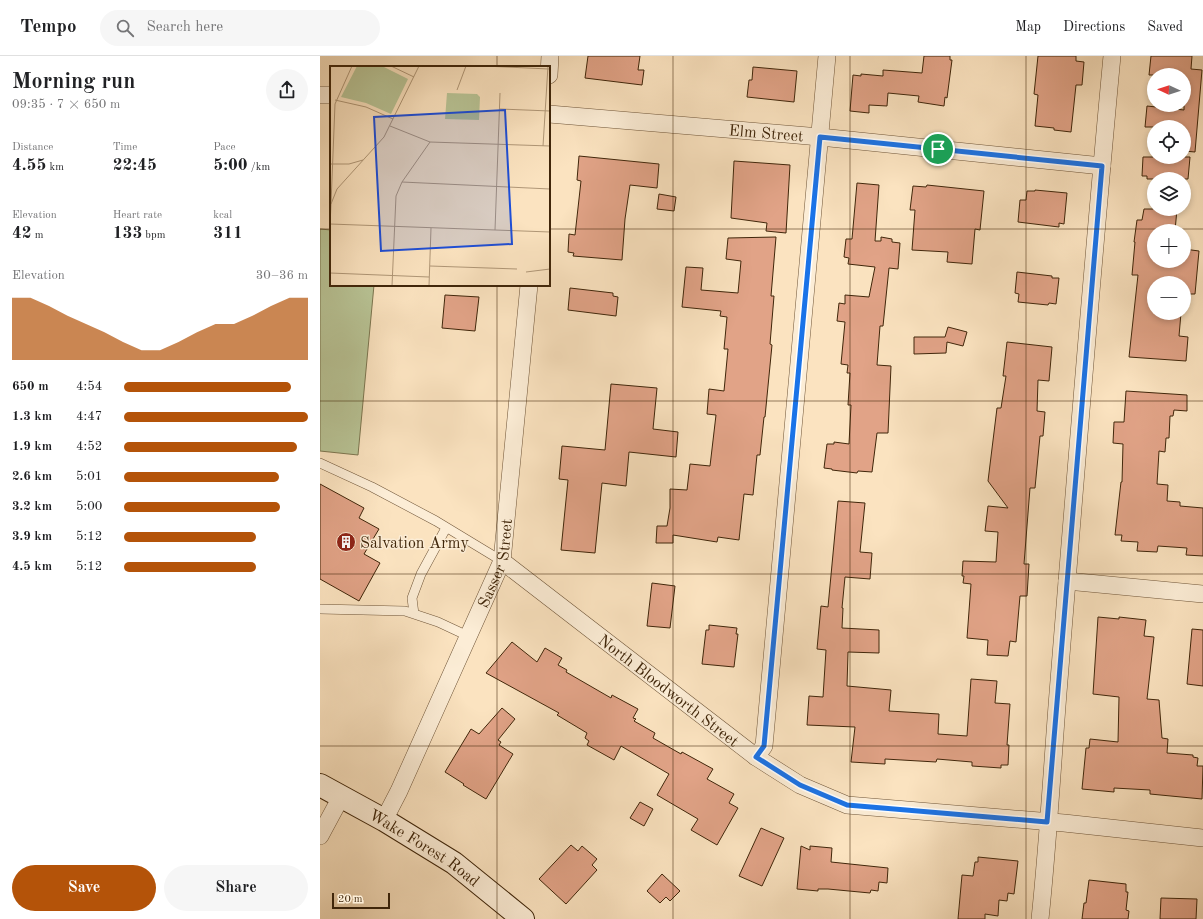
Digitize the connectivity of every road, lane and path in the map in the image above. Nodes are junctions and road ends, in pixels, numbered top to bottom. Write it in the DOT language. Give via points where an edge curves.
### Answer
graph roads {
  1 [pos="550,56"];
  2 [pos="827,56"];
  3 [pos="1112,56"];
  4 [pos="549,66"];
  5 [pos="320,94"];
  6 [pos="330,96"];
  7 [pos="550,114"];
  8 [pos="820,137"];
  9 [pos="1102,166"];
  10 [pos="529,286"];
  11 [pos="320,463"];
  12 [pos="446,528"];
  13 [pos="502,561"];
  14 [pos="1067,581"];
  15 [pos="1203,594"];
  16 [pos="320,609"];
  17 [pos="414,614"];
  18 [pos="468,636"];
  19 [pos="756,757"];
  20 [pos="320,785"];
  21 [pos="341,797"];
  22 [pos="384,820"];
  23 [pos="1047,822"];
  24 [pos="320,836"];
  25 [pos="1203,838"];
  26 [pos="523,919"];
  27 [pos="1040,919"];
  1 -- 4 [label="street"];
  2 -- 8 [label="street"];
  3 -- 9 [label="street"];
  5 -- 6 [label="street"];
  7 -- 8 [label="street, Elm Street"];
  8 -- 9 [label="street, Elm Street"];
  8 -- 19 [label="street" via="764,746"];
  9 -- 14 [label="street"];
  10 -- 13 [label="street, Sasser Street"];
  11 -- 12 [label="lane" via="372,487"];
  12 -- 13 [label="lane"];
  12 -- 17 [label="lane" via="421,574 412,598"];
  13 -- 18 [label="street, Sasser Street"];
  13 -- 19 [label="street, North Bloodworth Street"];
  14 -- 15 [label="street"];
  14 -- 23 [label="street"];
  16 -- 17 [label="lane" via="405,611"];
  17 -- 18 [label="lane"];
  18 -- 22 [label="street, Sasser Street"];
  19 -- 23 [label="street, North Bloodworth Street" via="800,785 847,805"];
  20 -- 21 [label="main road, Wake Forest Road"];
  21 -- 22 [label="main road, Wake Forest Road"];
  21 -- 24 [label="street"];
  22 -- 26 [label="main road, Wake Forest Road" via="454,863"];
  23 -- 25 [label="street, North Bloodworth Street"];
  23 -- 27 [label="street"];
}
